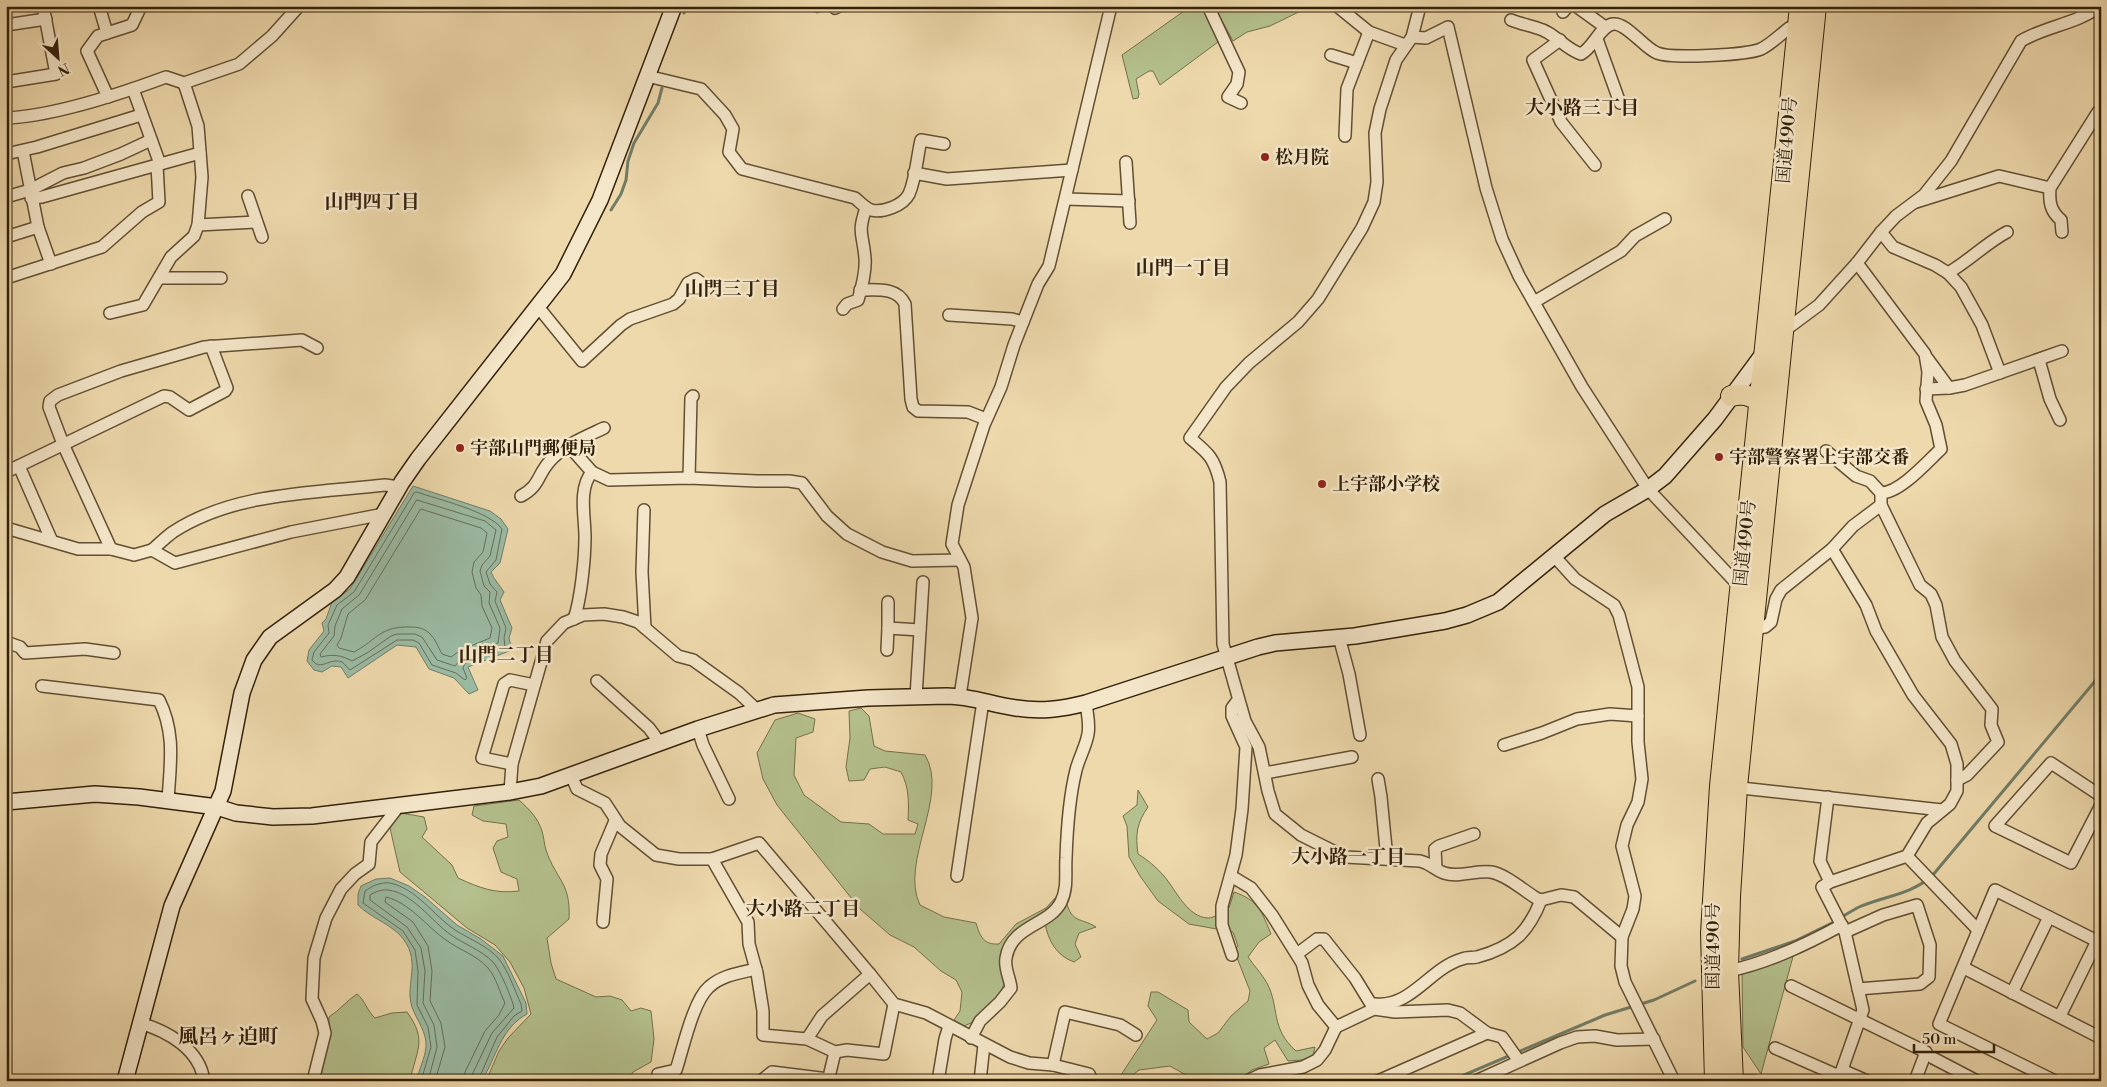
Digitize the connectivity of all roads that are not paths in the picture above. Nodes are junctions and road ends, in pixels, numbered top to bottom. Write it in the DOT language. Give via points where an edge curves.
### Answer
graph roads {
  1 [pos="44,6"];
  2 [pos="99,6"];
  3 [pos="141,6"];
  4 [pos="299,6"];
  5 [pos="674,6"];
  6 [pos="1111,6"];
  7 [pos="1208,6"];
  8 [pos="1337,6"];
  9 [pos="1420,6"];
  10 [pos="1576,6"];
  11 [pos="1800,6"];
  12 [pos="1816,6"];
  13 [pos="2100,6"];
  14 [pos="46,19"];
  15 [pos="1511,20"];
  16 [pos="6,25"];
  17 [pos="1605,27"];
  18 [pos="1805,30"];
  19 [pos="1369,32"];
  20 [pos="107,33"];
  21 [pos="1597,39"];
  22 [pos="1560,40"];
  23 [pos="1408,41"];
  24 [pos="1331,55"];
  25 [pos="1357,63"];
  26 [pos="647,76"];
  27 [pos="6,82"];
  28 [pos="184,84"];
  29 [pos="133,89"];
  30 [pos="108,97"];
  31 [pos="1241,103"];
  32 [pos="1620,103"];
  33 [pos="2098,112"];
  34 [pos="142,115"];
  35 [pos="6,118"];
  36 [pos="1345,136"];
  37 [pos="150,140"];
  38 [pos="944,144"];
  39 [pos="23,151"];
  40 [pos="200,153"];
  41 [pos="6,154"];
  42 [pos="1126,162"];
  43 [pos="158,164"];
  44 [pos="1595,165"];
  45 [pos="1072,170"];
  46 [pos="914,173"];
  47 [pos="2050,188"];
  48 [pos="30,194"];
  49 [pos="248,196"];
  50 [pos="6,197"];
  51 [pos="1066,199"];
  52 [pos="1129,201"];
  53 [pos="1912,203"];
  54 [pos="866,208"];
  55 [pos="1665,219"];
  56 [pos="256,222"];
  57 [pos="1130,223"];
  58 [pos="198,224"];
  59 [pos="38,228"];
  60 [pos="1881,232"];
  61 [pos="2007,232"];
  62 [pos="2062,232"];
  63 [pos="6,237"];
  64 [pos="262,238"];
  65 [pos="1857,263"];
  66 [pos="51,264"];
  67 [pos="1948,274"];
  68 [pos="6,278"];
  69 [pos="160,278"];
  70 [pos="221,278"];
  71 [pos="708,288"];
  72 [pos="860,290"];
  73 [pos="1534,302"];
  74 [pos="539,308"];
  75 [pos="843,309"];
  76 [pos="110,313"];
  77 [pos="950,315"];
  78 [pos="1023,322"];
  79 [pos="1783,332"];
  80 [pos="210,346"];
  81 [pos="317,348"];
  82 [pos="1766,350"];
  83 [pos="2062,351"];
  84 [pos="1925,354"];
  85 [pos="2039,360"];
  86 [pos="2000,372"];
  87 [pos="1949,388"];
  88 [pos="1926,389"];
  89 [pos="693,396"];
  90 [pos="1731,396"];
  91 [pos="1759,401"];
  92 [pos="986,419"];
  93 [pos="2060,420"];
  94 [pos="604,428"];
  95 [pos="62,444"];
  96 [pos="569,446"];
  97 [pos="1826,451"];
  98 [pos="19,466"];
  99 [pos="6,472"];
  100 [pos="592,472"];
  101 [pos="689,478"];
  102 [pos="399,488"];
  103 [pos="1648,489"];
  104 [pos="521,496"];
  105 [pos="1881,499"];
  106 [pos="644,510"];
  107 [pos="384,514"];
  108 [pos="6,528"];
  109 [pos="51,539"];
  110 [pos="111,549"];
  111 [pos="1832,549"];
  112 [pos="152,550"];
  113 [pos="1554,556"];
  114 [pos="960,560"];
  115 [pos="923,582"];
  116 [pos="1741,588"];
  117 [pos="888,602"];
  118 [pos="574,618"];
  119 [pos="645,628"];
  120 [pos="888,628"];
  121 [pos="1745,629"];
  122 [pos="920,630"];
  123 [pos="1339,637"];
  124 [pos="6,642"];
  125 [pos="886,650"];
  126 [pos="114,653"];
  127 [pos="1227,657"];
  128 [pos="597,681"];
  129 [pos="534,685"];
  130 [pos="42,686"];
  131 [pos="960,696"];
  132 [pos="916,697"];
  133 [pos="1238,700"];
  134 [pos="983,701"];
  135 [pos="1086,704"];
  136 [pos="756,709"];
  137 [pos="1638,716"];
  138 [pos="698,728"];
  139 [pos="1360,735"];
  140 [pos="660,743"];
  141 [pos="1504,745"];
  142 [pos="1352,756"];
  143 [pos="512,764"];
  144 [pos="1265,773"];
  145 [pos="571,776"];
  146 [pos="1378,780"];
  147 [pos="1957,780"];
  148 [pos="1729,786"];
  149 [pos="510,792"];
  150 [pos="2101,796"];
  151 [pos="1828,797"];
  152 [pos="729,799"];
  153 [pos="168,801"];
  154 [pos="6,802"];
  155 [pos="2101,805"];
  156 [pos="396,806"];
  157 [pos="217,807"];
  158 [pos="1942,810"];
  159 [pos="615,821"];
  160 [pos="1474,834"];
  161 [pos="1907,856"];
  162 [pos="712,860"];
  163 [pos="1387,860"];
  164 [pos="1436,868"];
  165 [pos="957,876"];
  166 [pos="1231,876"];
  167 [pos="1830,882"];
  168 [pos="1541,900"];
  169 [pos="2050,917"];
  170 [pos="603,922"];
  171 [pos="1844,929"];
  172 [pos="1978,930"];
  173 [pos="1622,937"];
  174 [pos="2099,941"];
  175 [pos="1297,954"];
  176 [pos="1232,955"];
  177 [pos="1964,968"];
  178 [pos="756,969"];
  179 [pos="1728,971"];
  180 [pos="870,974"];
  181 [pos="1791,986"];
  182 [pos="1858,989"];
  183 [pos="2012,993"];
  184 [pos="894,1004"];
  185 [pos="1374,1007"];
  186 [pos="2060,1016"];
  187 [pos="1861,1019"];
  188 [pos="140,1023"];
  189 [pos="949,1026"];
  190 [pos="1336,1027"];
  191 [pos="1487,1032"];
  192 [pos="1136,1035"];
  193 [pos="971,1038"];
  194 [pos="2101,1038"];
  195 [pos="807,1039"];
  196 [pos="1654,1039"];
  197 [pos="984,1045"];
  198 [pos="1775,1048"];
  199 [pos="835,1052"];
  200 [pos="1933,1058"];
  201 [pos="1519,1061"];
  202 [pos="1053,1065"];
  203 [pos="1840,1076"];
  204 [pos="2101,1077"];
  205 [pos="828,1080"];
  206 [pos="125,1081"];
  207 [pos="204,1081"];
  208 [pos="313,1081"];
  209 [pos="659,1081"];
  210 [pos="761,1081"];
  211 [pos="938,1081"];
  212 [pos="980,1081"];
  213 [pos="1092,1081"];
  214 [pos="1247,1081"];
  215 [pos="1378,1081"];
  216 [pos="1476,1081"];
  217 [pos="1674,1081"];
  218 [pos="1715,1081"];
  219 [pos="1728,1081"];
  220 [pos="1733,1081"];
  221 [pos="1754,1081"];
  222 [pos="1867,1081"];
  223 [pos="1914,1081"];
  224 [pos="1977,1081"];
  225 [pos="2055,1081"];
  226 [pos="2099,1081"];
  1 -- 14 [label="street"];
  2 -- 20 [label="street"];
  3 -- 20 [label="street" via="132,25"];
  4 -- 28 [label="street" via="272,36 239,64"];
  5 -- 26 [label="street"];
  6 -- 45 [label="street"];
  7 -- 31 [label="street" via="1239,72 1228,96"];
  8 -- 19 [label="street"];
  9 -- 23 [label="street"];
  10 -- 17 [label="street"];
  11 -- 18 [label="highway, 国道490号"];
  12 -- 18 [label="highway, 国道490号"];
  13 -- 53 [label="street" via="2021,41 1951,162"];
  14 -- 16 [label="street"];
  14 -- 27 [label="street" via="56,74"];
  15 -- 22 [label="street"];
  17 -- 18 [label="street" via="1615,23 1625,27 1659,54 1692,55 1749,53 1762,48 1788,28"];
  17 -- 21 [label="street"];
  18 -- 79 [label="highway, 国道490号"];
  18 -- 82 [label="highway, 国道490号"];
  19 -- 23 [label="street"];
  19 -- 25 [label="street"];
  20 -- 30 [label="street" via="98,36 88,51"];
  21 -- 22 [label="street" via="1589,50 1581,54"];
  21 -- 32 [label="street"];
  22 -- 44 [label="street" via="1533,60 1561,122"];
  23 -- 73 [label="street" via="1426,38 1448,27 1494,214 1502,239"];
  23 -- 127 [label="street" via="1396,60 1380,109 1375,133 1377,182 1374,202 1362,228 1318,299 1298,322 1226,387 1190,438 1208,453 1216,465 1220,482 1223,644"];
  24 -- 25 [label="street"];
  25 -- 36 [label="street" via="1347,89"];
  26 -- 54 [label="street" via="701,89 714,101 733,129 729,152 742,169 855,198"];
  26 -- 74 [label="street" via="586,231 563,274"];
  28 -- 29 [label="street" via="166,77"];
  28 -- 40 [label="street" via="198,126"];
  29 -- 30 [label="street"];
  29 -- 34 [label="street"];
  30 -- 35 [label="street" via="42,114"];
  33 -- 47 [label="street"];
  34 -- 37 [label="street"];
  34 -- 39 [label="street"];
  37 -- 43 [label="street"];
  37 -- 48 [label="street" via="121,154 63,173"];
  38 -- 46 [label="street" via="921,140"];
  39 -- 41 [label="street"];
  39 -- 48 [label="street"];
  40 -- 43 [label="street"];
  40 -- 58 [label="street" via="202,177"];
  42 -- 52 [label="street"];
  43 -- 48 [label="street" via="42,197"];
  43 -- 66 [label="street" via="159,202 142,212 102,247"];
  45 -- 46 [label="street" via="947,179"];
  45 -- 51 [label="street"];
  46 -- 54 [label="street" via="908,196 900,203 883,210"];
  47 -- 53 [label="street" via="1999,176"];
  47 -- 62 [label="street" via="2049,202 2060,220"];
  48 -- 50 [label="street"];
  48 -- 59 [label="street"];
  49 -- 56 [label="street"];
  51 -- 52 [label="street"];
  51 -- 78 [label="street" via="1049,266"];
  52 -- 57 [label="street"];
  53 -- 60 [label="street"];
  54 -- 72 [label="street" via="860,224 865,259"];
  55 -- 73 [label="street" via="1634,236 1621,251"];
  56 -- 58 [label="street"];
  56 -- 64 [label="street"];
  58 -- 69 [label="street" via="194,236 171,257"];
  59 -- 63 [label="street"];
  59 -- 66 [label="street"];
  60 -- 65 [label="street"];
  60 -- 67 [label="street" via="1893,247"];
  61 -- 67 [label="street"];
  65 -- 79 [label="street" via="1819,305"];
  65 -- 84 [label="street"];
  66 -- 68 [label="street"];
  67 -- 86 [label="street" via="1962,287 1973,307"];
  69 -- 70 [label="street"];
  69 -- 76 [label="street" via="143,305"];
  71 -- 74 [label="street" via="696,280 688,283 679,299 630,319 582,361"];
  72 -- 75 [label="street" via="858,300"];
  72 -- 92 [label="street" via="890,292 902,298 905,304 913,407 918,411 968,412"];
  73 -- 103 [label="street" via="1582,387"];
  74 -- 102 [label="street" via="418,459"];
  77 -- 78 [label="street"];
  78 -- 92 [label="street" via="1001,387"];
  79 -- 82 [label="street"];
  79 -- 121 [label="highway, 国道490号"];
  80 -- 81 [label="street" via="302,340"];
  80 -- 95 [label="street" via="121,371 58,395 50,401 49,407"];
  80 -- 95 [label="street" via="227,388 225,391 189,410 164,396"];
  82 -- 90 [label="street"];
  82 -- 91 [label="highway, 国道490号"];
  83 -- 85 [label="street"];
  84 -- 87 [label="street"];
  84 -- 88 [label="street"];
  85 -- 86 [label="street"];
  85 -- 93 [label="street" via="2050,399"];
  86 -- 87 [label="street"];
  87 -- 88 [label="street"];
  88 -- 105 [label="street" via="1926,401 1941,449"];
  89 -- 101 [label="street"];
  90 -- 91 [label="highway" via="1750,396"];
  90 -- 103 [label="street" via="1665,476"];
  91 -- 116 [label="highway, 国道490号"];
  92 -- 114 [label="street" via="958,505 952,544"];
  94 -- 96 [label="street"];
  95 -- 98 [label="street"];
  95 -- 110 [label="street"];
  96 -- 100 [label="street"];
  96 -- 104 [label="street" via="551,460 531,491"];
  97 -- 105 [label="street" via="1856,476 1870,481"];
  98 -- 99 [label="street"];
  98 -- 109 [label="street"];
  100 -- 101 [label="street" via="609,480 622,481"];
  100 -- 118 [label="street" via="588,477 582,512 585,536 579,606"];
  101 -- 114 [label="street" via="802,483 827,516 847,534 882,552 912,562"];
  102 -- 107 [label="street"];
  102 -- 112 [label="street" via="385,485 240,503 198,519 172,533"];
  103 -- 113 [label="street" via="1605,514"];
  103 -- 116 [label="street"];
  105 -- 111 [label="street"];
  105 -- 147 [label="street" via="1920,584 1931,594 1936,605 1946,645 1992,709 1991,725 1998,742 1968,775"];
  106 -- 119 [label="street" via="642,572"];
  107 -- 112 [label="street" via="291,532 175,563"];
  107 -- 157 [label="street" via="347,577 335,590 270,637 254,660 242,693 227,776"];
  108 -- 109 [label="street"];
  109 -- 110 [label="street" via="78,549"];
  110 -- 112 [label="street" via="134,555"];
  111 -- 121 [label="street" via="1778,594 1768,625"];
  111 -- 147 [label="street" via="1866,605 1876,631 1913,695 1951,744 1957,764"];
  113 -- 123 [label="street" via="1511,593 1484,609 1445,621"];
  113 -- 137 [label="street" via="1575,579 1614,605 1638,687"];
  114 -- 131 [label="street" via="967,579 972,618"];
  115 -- 122 [label="street"];
  116 -- 121 [label="highway, 国道490号"];
  117 -- 120 [label="street"];
  118 -- 119 [label="street" via="604,614 638,622"];
  118 -- 129 [label="street" via="564,623 547,641"];
  119 -- 136 [label="street" via="678,656 693,660"];
  120 -- 122 [label="street"];
  120 -- 125 [label="street"];
  121 -- 148 [label="highway, 国道490号"];
  122 -- 132 [label="street"];
  123 -- 127 [label="street" via="1275,643"];
  123 -- 139 [label="street"];
  124 -- 126 [label="street" via="20,646 25,653 85,649"];
  127 -- 133 [label="street"];
  127 -- 135 [label="street"];
  128 -- 140 [label="street" via="649,728"];
  129 -- 143 [label="street"];
  129 -- 143 [label="street" via="510,680 504,684 482,758"];
  130 -- 153 [label="street" via="160,700 171,731"];
  131 -- 132 [label="street"];
  131 -- 134 [label="street"];
  132 -- 136 [label="street" via="796,702"];
  133 -- 144 [label="street" via="1259,747"];
  133 -- 166 [label="street" via="1232,708 1232,716 1246,747 1246,757 1240,833"];
  134 -- 135 [label="street" via="1038,710 1059,710"];
  134 -- 165 [label="street"];
  135 -- 193 [label="street" via="1088,734 1076,770 1070,805 1066,890 1054,912 1025,929 1009,948 1006,959 1011,988 980,1021"];
  136 -- 138 [label="street"];
  137 -- 141 [label="street" via="1610,714 1578,719"];
  137 -- 173 [label="street" via="1642,779 1638,802 1622,846 1635,896"];
  138 -- 140 [label="street"];
  138 -- 152 [label="street"];
  140 -- 145 [label="street"];
  142 -- 144 [label="street"];
  143 -- 149 [label="street"];
  144 -- 163 [label="street" via="1275,814 1301,835 1345,857"];
  145 -- 149 [label="street"];
  145 -- 159 [label="street" via="578,789 605,803"];
  146 -- 163 [label="street"];
  147 -- 158 [label="street" via="1957,791 1950,804"];
  148 -- 151 [label="street"];
  148 -- 179 [label="highway, 国道490号"];
  148 -- 218 [label="highway, 国道490号" via="1711,932"];
  149 -- 156 [label="street"];
  150 -- 155 [label="street" via="2051,763 1995,826 2071,863"];
  151 -- 158 [label="street"];
  151 -- 167 [label="street" via="1820,861"];
  153 -- 154 [label="street" via="95,794"];
  153 -- 157 [label="street"];
  156 -- 157 [label="street" via="273,817 236,813"];
  156 -- 208 [label="street" via="371,842 369,864 341,889 326,918 314,958 312,1000 325,1034"];
  157 -- 188 [label="street" via="172,906"];
  158 -- 161 [label="street" via="1927,824"];
  159 -- 162 [label="street" via="656,854 679,859"];
  159 -- 170 [label="street" via="601,854 600,865 607,879"];
  160 -- 164 [label="street" via="1435,849"];
  161 -- 167 [label="street"];
  161 -- 172 [label="street"];
  162 -- 178 [label="street" via="748,922 749,944"];
  162 -- 180 [label="street" via="759,843"];
  163 -- 164 [label="street" via="1420,861"];
  164 -- 168 [label="street" via="1451,874 1492,872"];
  166 -- 175 [label="street" via="1251,888"];
  166 -- 176 [label="street" via="1222,906 1222,925"];
  167 -- 171 [label="street" via="1822,887"];
  168 -- 173 [label="street" via="1561,894 1574,897"];
  168 -- 185 [label="street" via="1530,923 1506,945 1478,957 1461,959 1413,992"];
  169 -- 172 [label="street" via="1995,890"];
  169 -- 174 [label="street"];
  169 -- 183 [label="street"];
  171 -- 179 [label="street" via="1744,968"];
  171 -- 182 [label="street"];
  171 -- 182 [label="street" via="1917,905 1930,946 1928,977 1920,984"];
  172 -- 177 [label="street"];
  173 -- 196 [label="street" via="1621,966 1625,982"];
  174 -- 186 [label="street"];
  175 -- 185 [label="street" via="1317,939 1324,939"];
  175 -- 190 [label="street" via="1318,1005"];
  177 -- 183 [label="street"];
  177 -- 225 [label="street" via="1939,1024"];
  178 -- 195 [label="street" via="764,1010 763,1035"];
  178 -- 209 [label="street" via="729,975 709,987 698,1003 676,1070 658,1074"];
  179 -- 220 [label="highway, 国道490号"];
  180 -- 184 [label="street"];
  180 -- 195 [label="street" via="822,1016"];
  181 -- 187 [label="street"];
  182 -- 187 [label="street" via="1863,1010"];
  183 -- 186 [label="street"];
  184 -- 189 [label="street" via="926,1013"];
  184 -- 199 [label="street" via="884,1054"];
  185 -- 190 [label="street"];
  185 -- 191 [label="street" via="1395,1012 1448,1010 1460,1013"];
  186 -- 194 [label="street"];
  187 -- 203 [label="street"];
  187 -- 223 [label="street" via="1926,1052"];
  188 -- 206 [label="street"];
  188 -- 207 [label="street" via="160,1029 179,1042 197,1063"];
  189 -- 193 [label="street"];
  189 -- 211 [label="street"];
  190 -- 214 [label="street" via="1317,1060 1303,1067 1260,1075"];
  191 -- 201 [label="street" via="1502,1037"];
  191 -- 215 [label="street"];
  192 -- 202 [label="street" via="1120,1025 1064,1012"];
  193 -- 197 [label="street"];
  195 -- 199 [label="street"];
  196 -- 201 [label="street" via="1577,1037"];
  196 -- 217 [label="street"];
  197 -- 202 [label="street" via="1029,1063"];
  197 -- 212 [label="street"];
  198 -- 203 [label="street"];
  199 -- 205 [label="street"];
  200 -- 224 [label="street"];
  201 -- 216 [label="street"];
  202 -- 213 [label="street" via="1089,1074"];
  203 -- 222 [label="street"];
  204 -- 226 [label="street"];
  205 -- 210 [label="street" via="772,1072"];
  219 -- 220 [label="street"];
  220 -- 221 [label="street"];
}
